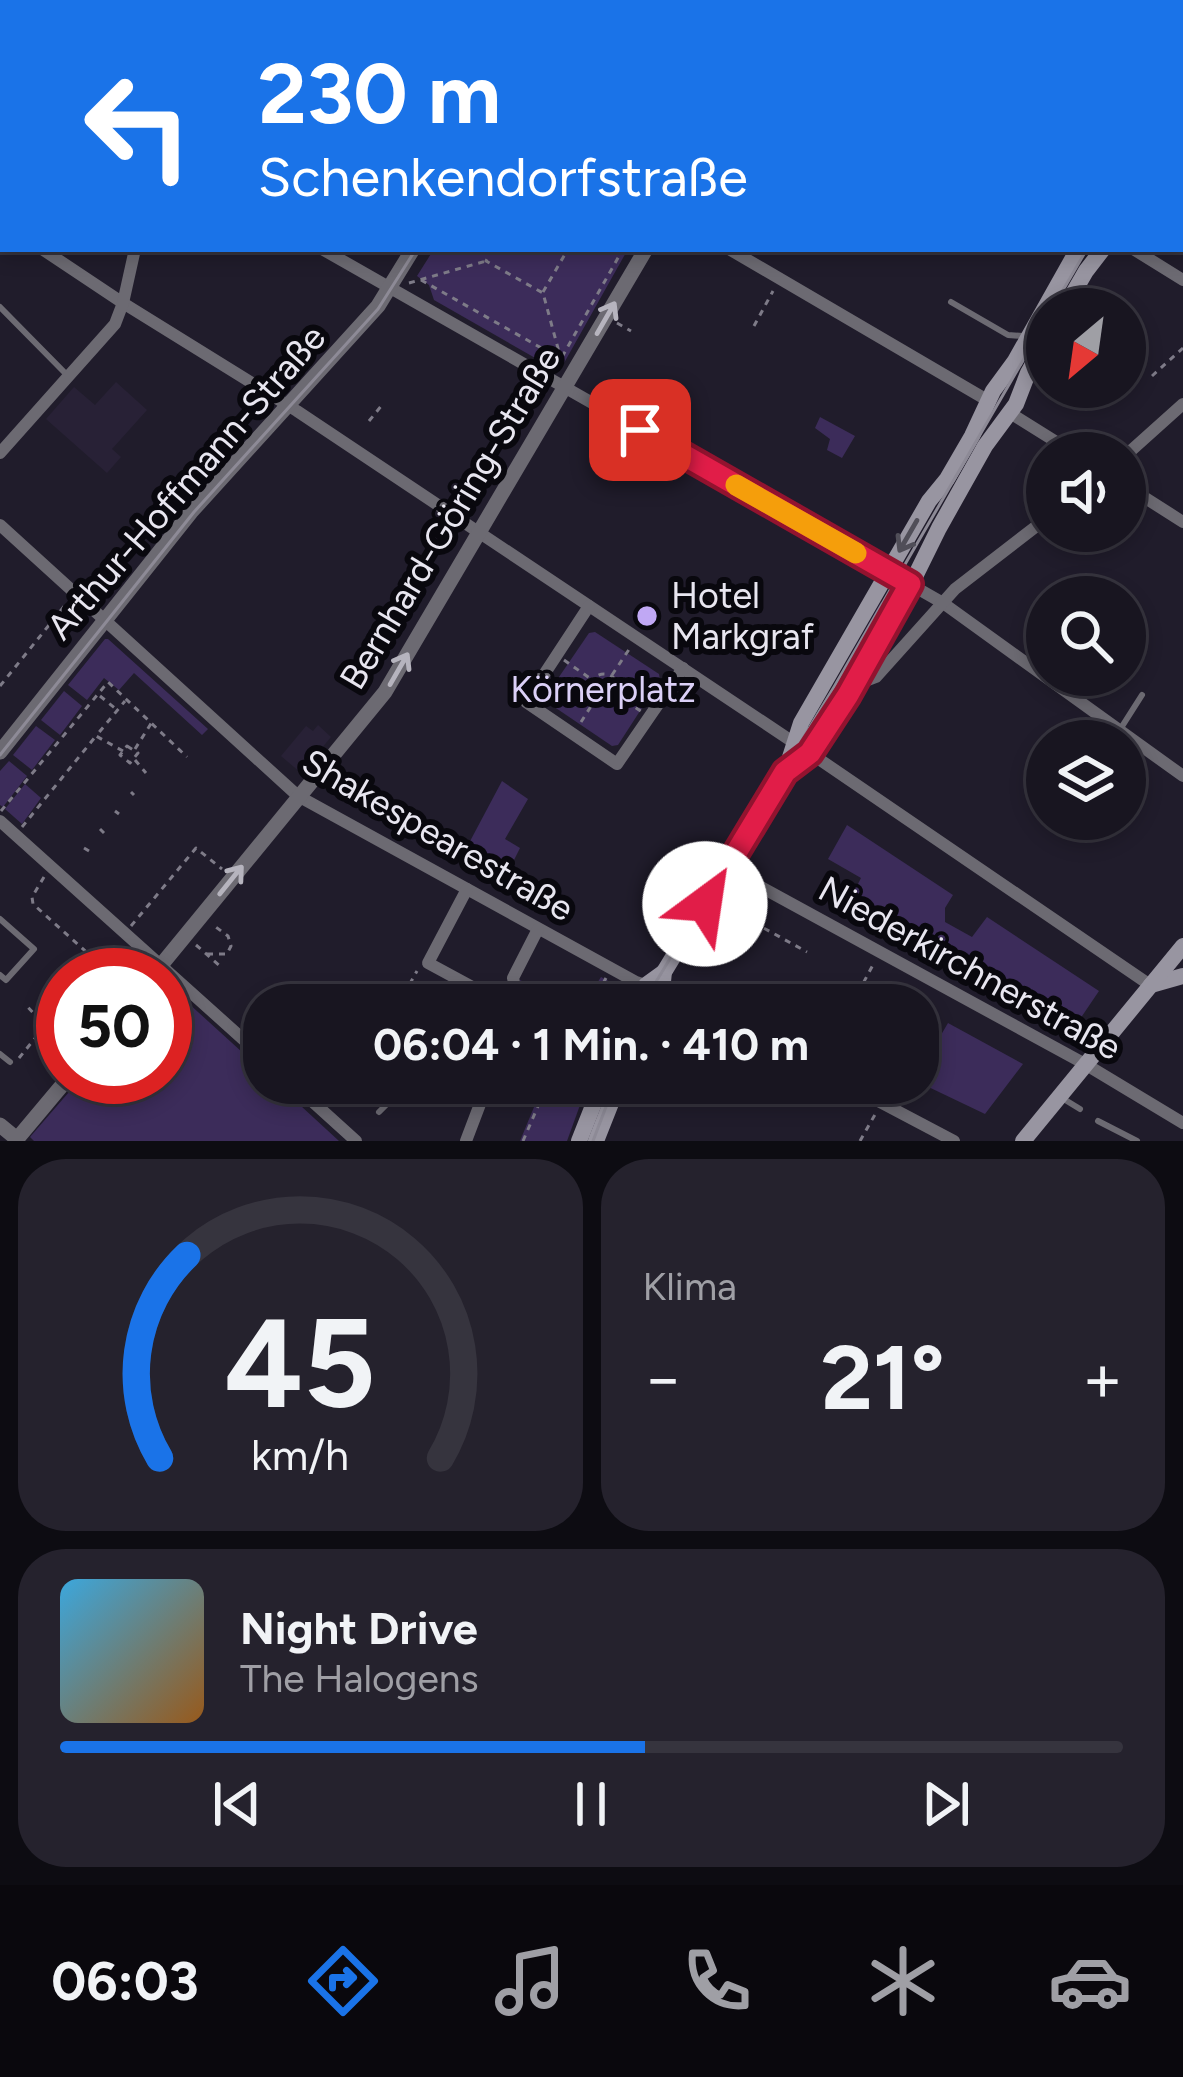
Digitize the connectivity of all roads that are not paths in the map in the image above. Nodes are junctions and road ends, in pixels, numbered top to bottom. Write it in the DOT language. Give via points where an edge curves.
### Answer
graph roads {
  1 [pos="46,252"];
  2 [pos="134,252"];
  3 [pos="327,252"];
  4 [pos="411,252"];
  5 [pos="644,252"];
  6 [pos="734,252"];
  7 [pos="1077,252"];
  8 [pos="1101,252"];
  9 [pos="1138,252"];
  10 [pos="1183,280"];
  11 [pos="1060,288"];
  12 [pos="1077,288"];
  13 [pos="390,289"];
  14 [pos="951,302"];
  15 [pos="123,303"];
  16 [pos="0,307"];
  17 [pos="1026,337"];
  18 [pos="1026,352"];
  19 [pos="68,376"];
  20 [pos="1026,377"];
  21 [pos="566,388"];
  22 [pos="987,400"];
  23 [pos="1183,404"];
  24 [pos="288,405"];
  25 [pos="1010,413"];
  26 [pos="1040,432"];
  27 [pos="1146,437"];
  28 [pos="0,453"];
  29 [pos="1146,498"];
  30 [pos="1183,521"];
  31 [pos="0,525"];
  32 [pos="1026,534"];
  33 [pos="480,535"];
  34 [pos="888,571"];
  35 [pos="910,584"];
  36 [pos="943,603"];
  37 [pos="589,606"];
  38 [pos="105,620"];
  39 [pos="1026,664"];
  40 [pos="683,668"];
  41 [pos="854,686"];
  42 [pos="1069,696"];
  43 [pos="1103,720"];
  44 [pos="793,742"];
  45 [pos="1146,750"];
  46 [pos="0,752"];
  47 [pos="812,754"];
  48 [pos="785,772"];
  49 [pos="1183,776"];
  50 [pos="298,796"];
  51 [pos="0,817"];
  52 [pos="726,868"];
  53 [pos="467,889"];
  54 [pos="0,919"];
  55 [pos="538,929"];
  56 [pos="137,948"];
  57 [pos="175,948"];
  58 [pos="1183,948"];
  59 [pos="0,975"];
  60 [pos="1183,976"];
  61 [pos="467,984"];
  62 [pos="514,984"];
  63 [pos="648,984"];
  64 [pos="659,984"];
  65 [pos="1150,985"];
  66 [pos="192,999"];
  67 [pos="243,1041"];
  68 [pos="0,1054"];
  69 [pos="10,1062"];
  70 [pos="1085,1064"];
  71 [pos="1059,1096"];
  72 [pos="47,1104"];
  73 [pos="324,1104"];
  74 [pos="388,1104"];
  75 [pos="478,1104"];
  76 [pos="594,1104"];
  77 [pos="611,1104"];
  78 [pos="886,1104"];
  79 [pos="1080,1109"];
  80 [pos="380,1112"];
  81 [pos="1098,1121"];
  82 [pos="1183,1123"];
  83 [pos="0,1125"];
  84 [pos="358,1137"];
  85 [pos="17,1140"];
  86 [pos="466,1141"];
  87 [pos="579,1141"];
  88 [pos="596,1141"];
  89 [pos="954,1141"];
  90 [pos="1023,1141"];
  91 [pos="1137,1141"];
  1 -- 15 [label="street"];
  2 -- 15 [label="street"];
  3 -- 13 [label="street"];
  4 -- 13 [label="street, Arthur-Hoffmann-Straße"];
  21 -- 5 [label="street, Bernhard-Göring-Straße, one-way"];
  6 -- 22 [label="street"];
  7 -- 11 [label="main road"];
  8 -- 12 [label="main road"];
  9 -- 10 [label="street"];
  13 -- 21 [label="street"];
  13 -- 24 [label="street, Arthur-Hoffmann-Straße"];
  14 -- 17 [label="lane"];
  15 -- 19 [label="street" via="115,324"];
  15 -- 24 [label="street"];
  16 -- 19 [label="lane"];
  18 -- 22 [label="main road"];
  19 -- 28 [label="street"];
  20 -- 25 [label="main road"];
  21 -- 33 [label="street, Bernhard-Göring-Straße"];
  21 -- 34 [label="street"];
  22 -- 34 [label="main road, one-way"];
  23 -- 27 [label="street"];
  24 -- 33 [label="street"];
  24 -- 38 [label="street, Arthur-Hoffmann-Straße"];
  25 -- 26 [label="street"];
  25 -- 35 [label="main road"];
  29 -- 30 [label="street"];
  31 -- 38 [label="street, Shakespearestraße"];
  32 -- 36 [label="street"];
  33 -- 37 [label="street"];
  50 -- 33 [label="street, Bernhard-Göring-Straße, one-way" via="385,692"];
  34 -- 35 [label="street"];
  34 -- 44 [label="main road"];
  35 -- 36 [label="street"];
  35 -- 41 [label="main road"];
  36 -- 39 [label="street"];
  36 -- 41 [label="street" via="876,677"];
  37 -- 40 [label="street"];
  37 -- 40 [label="street" via="526,702 617,764"];
  38 -- 46 [label="street, Arthur-Hoffmann-Straße"];
  38 -- 50 [label="street, Shakespearestraße"];
  40 -- 44 [label="street"];
  41 -- 47 [label="main road"];
  42 -- 43 [label="street"];
  44 -- 48 [label="main road"];
  45 -- 49 [label="street"];
  47 -- 48 [label="main road"];
  47 -- 65 [label="street"];
  48 -- 52 [label="main road"];
  50 -- 53 [label="street, Shakespearestraße"];
  57 -- 50 [label="street, Bernhard-Göring-Straße, one-way"];
  51 -- 56 [label="street"];
  52 -- 64 [label="main road"];
  52 -- 70 [label="street, Niederkirchnerstraße"];
  53 -- 55 [label="street, Shakespearestraße"];
  53 -- 61 [label="street" via="428,963"];
  54 -- 59 [label="lane" via="34,949 6,980"];
  55 -- 62 [label="street"];
  55 -- 63 [label="street, Shakespearestraße"];
  58 -- 65 [label="main road"];
  60 -- 65 [label="main road"];
  65 -- 70 [label="main road"];
  66 -- 67 [label="street"];
  68 -- 69 [label="lane"];
  70 -- 71 [label="main road"];
  70 -- 82 [label="street, Niederkirchnerstraße"];
  71 -- 79 [label="lane"];
  71 -- 90 [label="main road"];
  72 -- 85 [label="street"];
  73 -- 84 [label="street"];
  74 -- 80 [label="lane"];
  75 -- 86 [label="street"];
  76 -- 87 [label="main road"];
  77 -- 88 [label="main road"];
  78 -- 89 [label="street"];
  81 -- 91 [label="lane"];
  83 -- 85 [label="street"];
}
